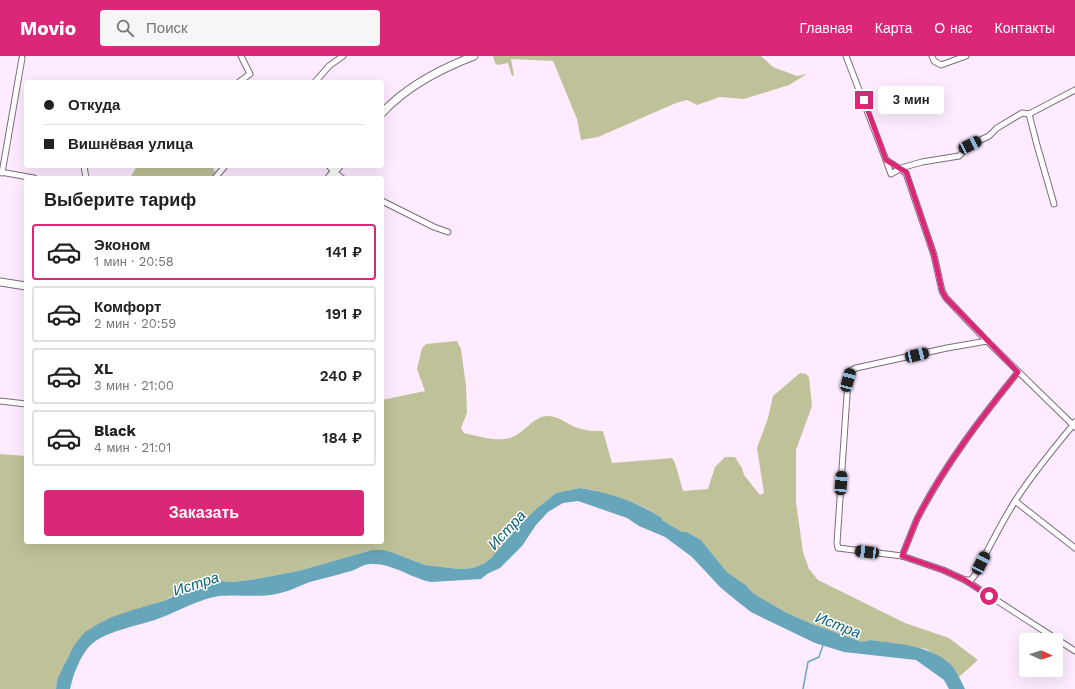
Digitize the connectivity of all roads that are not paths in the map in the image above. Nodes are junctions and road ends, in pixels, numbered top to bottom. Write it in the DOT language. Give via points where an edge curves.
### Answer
graph roads {
  1 [pos="241,56"];
  2 [pos="343,56"];
  3 [pos="474,56"];
  4 [pos="846,56"];
  5 [pos="932,56"];
  6 [pos="966,56"];
  7 [pos="22,58"];
  8 [pos="242,80"];
  9 [pos="317,80"];
  10 [pos="1075,90"];
  11 [pos="384,111"];
  12 [pos="1029,114"];
  13 [pos="886,160"];
  14 [pos="223,168"];
  15 [pos="334,168"];
  16 [pos="901,168"];
  17 [pos="1,173"];
  18 [pos="24,176"];
  19 [pos="217,176"];
  20 [pos="340,176"];
  21 [pos="384,202"];
  22 [pos="1054,204"];
  23 [pos="448,232"];
  24 [pos="0,282"];
  25 [pos="24,286"];
  26 [pos="987,341"];
  27 [pos="1018,372"];
  28 [pos="0,401"];
  29 [pos="24,404"];
  30 [pos="1074,424"];
  31 [pos="1015,501"];
  32 [pos="1075,548"];
  33 [pos="902,556"];
  34 [pos="965,580"];
  35 [pos="1075,650"];
  1 -- 8 [label="street" via="250,74"];
  2 -- 9 [label="street" via="329,66"];
  3 -- 11 [label="main road" via="422,80"];
  4 -- 13 [label="street"];
  5 -- 6 [label="street" via="934,61 941,65"];
  7 -- 17 [label="street"];
  10 -- 12 [label="street"];
  12 -- 16 [label="street" via="1022,113 997,128 989,136 970,145 959,156"];
  12 -- 22 [label="street"];
  13 -- 16 [label="street"];
  13 -- 16 [label="street" via="890,174"];
  14 -- 19 [label="street"];
  15 -- 20 [label="street"];
  16 -- 26 [label="street" via="906,172 934,255 942,291"];
  17 -- 18 [label="street"];
  21 -- 23 [label="street"];
  24 -- 25 [label="main road"];
  26 -- 27 [label="street"];
  26 -- 33 [label="street" via="850,371 838,548"];
  27 -- 30 [label="street"];
  27 -- 33 [label="street" via="983,416 945,471 917,520"];
  28 -- 29 [label="street"];
  30 -- 31 [label="street"];
  31 -- 32 [label="street"];
  31 -- 34 [label="street" via="975,575 971,580"];
  33 -- 34 [label="street"];
  34 -- 35 [label="street"];
}
